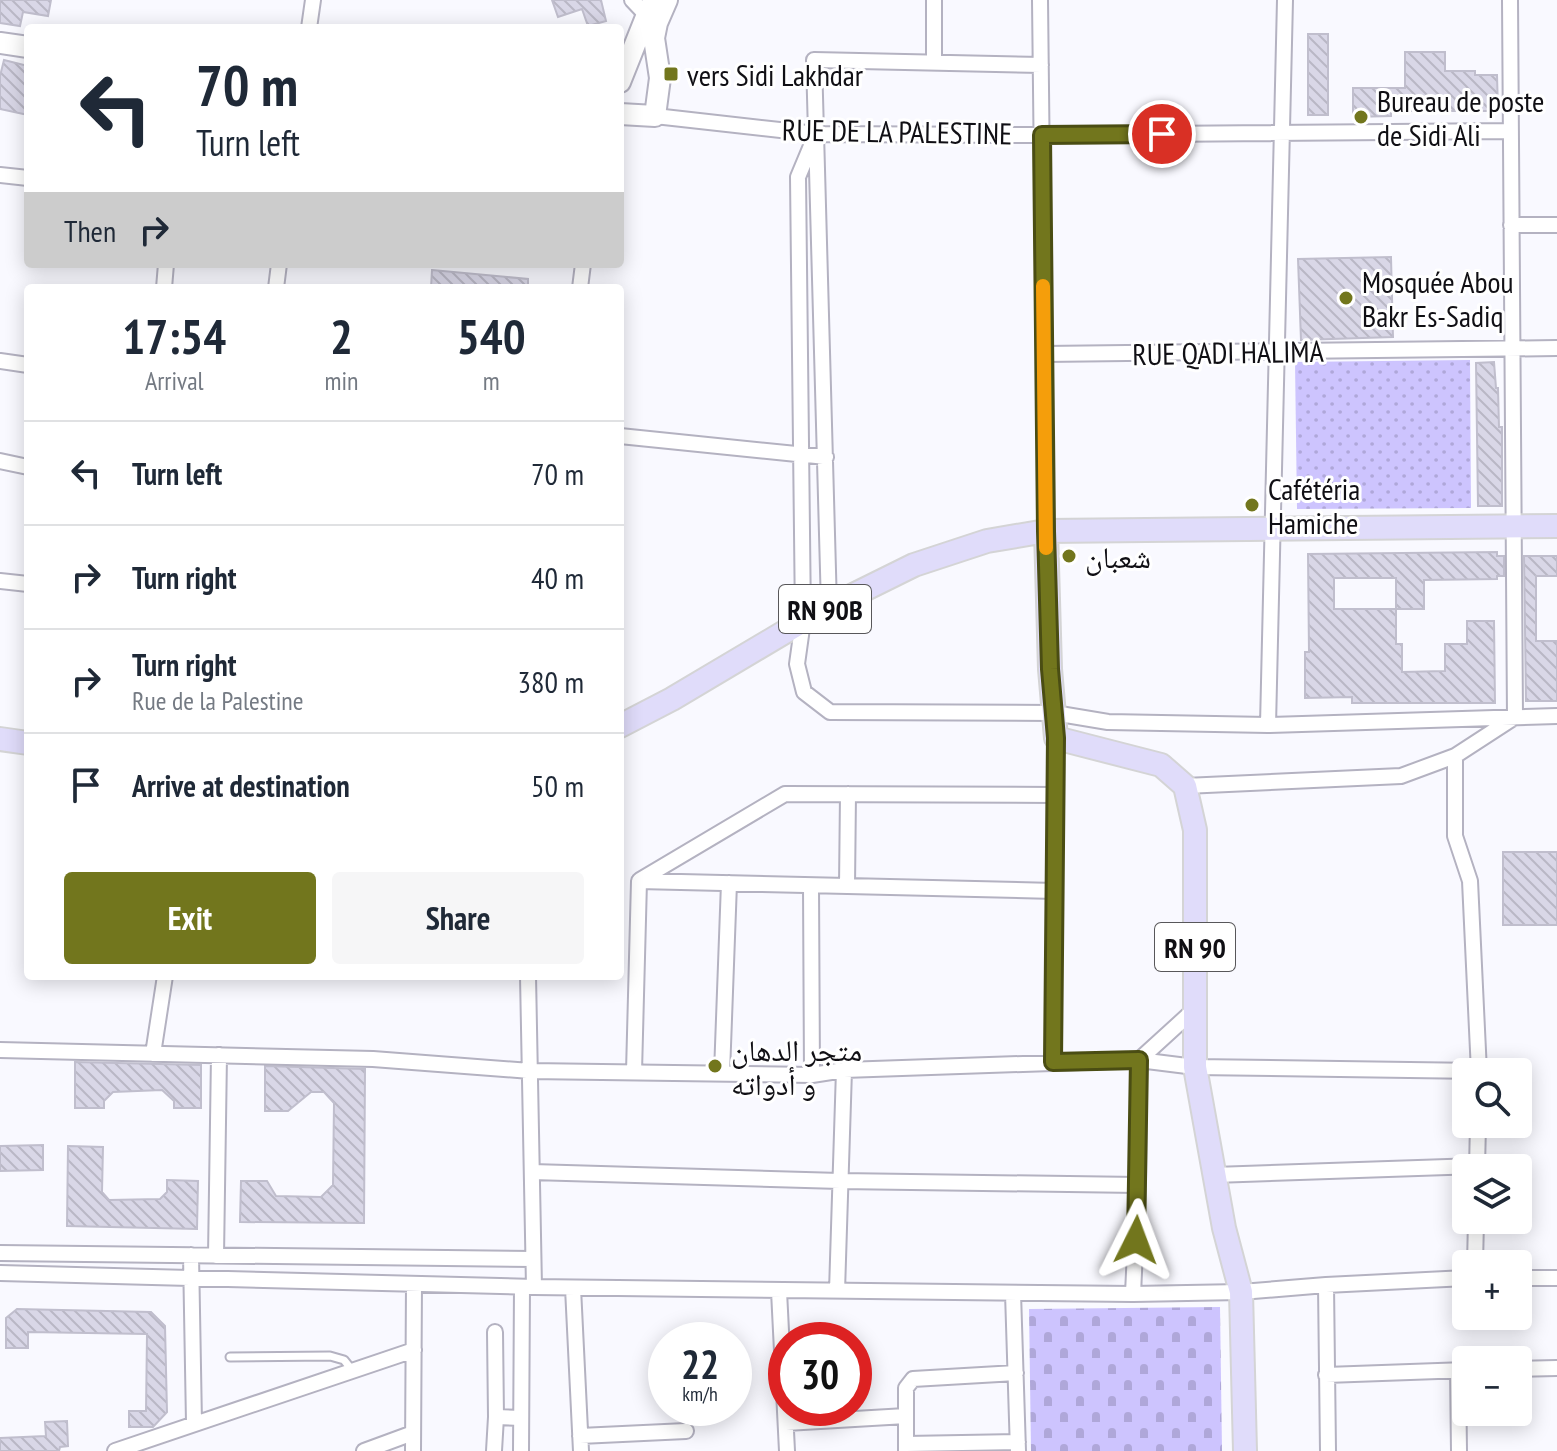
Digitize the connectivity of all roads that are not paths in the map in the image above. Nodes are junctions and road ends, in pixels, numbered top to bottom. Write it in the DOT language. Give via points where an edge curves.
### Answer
graph roads {
  1 [pos="313,0"];
  2 [pos="632,0"];
  3 [pos="667,0"];
  4 [pos="934,0"];
  5 [pos="1040,0"];
  6 [pos="1285,0"];
  7 [pos="1510,0"];
  8 [pos="652,13"];
  9 [pos="310,24"];
  10 [pos="0,43"];
  11 [pos="24,46"];
  12 [pos="934,63"];
  13 [pos="1041,65"];
  14 [pos="624,73"];
  15 [pos="624,114"];
  16 [pos="655,116"];
  17 [pos="1511,131"];
  18 [pos="1282,132"];
  19 [pos="816,134"];
  20 [pos="1042,135"];
  21 [pos="0,175"];
  22 [pos="24,178"];
  23 [pos="1511,225"];
  24 [pos="1557,225"];
  25 [pos="1557,348"];
  26 [pos="1511,349"];
  27 [pos="1277,351"];
  28 [pos="1044,354"];
  29 [pos="0,361"];
  30 [pos="24,364"];
  31 [pos="624,436"];
  32 [pos="801,454"];
  33 [pos="826,457"];
  34 [pos="0,461"];
  35 [pos="24,466"];
  36 [pos="1557,526"];
  37 [pos="1514,527"];
  38 [pos="1273,529"];
  39 [pos="1046,531"];
  40 [pos="0,581"];
  41 [pos="24,584"];
  42 [pos="829,607"];
  43 [pos="803,621"];
  44 [pos="1054,713"];
  45 [pos="1557,716"];
  46 [pos="1515,717"];
  47 [pos="624,724"];
  48 [pos="1268,725"];
  49 [pos="1056,738"];
  50 [pos="0,739"];
  51 [pos="24,742"];
  52 [pos="1455,756"];
  53 [pos="1185,786"];
  54 [pos="848,794"];
  55 [pos="1056,795"];
  56 [pos="639,881"];
  57 [pos="729,883"];
  58 [pos="811,886"];
  59 [pos="847,886"];
  60 [pos="1055,891"];
  61 [pos="164,980"];
  62 [pos="528,980"];
  63 [pos="1196,1008"];
  64 [pos="0,1050"];
  65 [pos="153,1054"];
  66 [pos="219,1055"];
  67 [pos="1478,1058"];
  68 [pos="1139,1060"];
  69 [pos="1053,1062"];
  70 [pos="1195,1067"];
  71 [pos="844,1070"];
  72 [pos="530,1071"];
  73 [pos="634,1072"];
  74 [pos="1452,1072"];
  75 [pos="722,1073"];
  76 [pos="812,1075"];
  77 [pos="1452,1168"];
  78 [pos="532,1172"];
  79 [pos="1214,1175"];
  80 [pos="840,1181"];
  81 [pos="1138,1185"];
  82 [pos="0,1253"];
  83 [pos="191,1255"];
  84 [pos="216,1256"];
  85 [pos="533,1259"];
  86 [pos="0,1273"];
  87 [pos="191,1278"];
  88 [pos="1532,1278"];
  89 [pos="1557,1278"];
  90 [pos="1452,1279"];
  91 [pos="414,1284"];
  92 [pos="1326,1285"];
  93 [pos="528,1287"];
  94 [pos="573,1288"];
  95 [pos="779,1291"];
  96 [pos="837,1291"];
  97 [pos="1241,1292"];
  98 [pos="1013,1293"];
  99 [pos="1133,1294"];
  100 [pos="781,1322"];
  101 [pos="495,1332"];
  102 [pos="414,1350"];
  103 [pos="230,1357"];
  104 [pos="1557,1368"];
  105 [pos="1532,1369"];
  106 [pos="352,1370"];
  107 [pos="1452,1370"];
  108 [pos="1016,1373"];
  109 [pos="1326,1375"];
  110 [pos="906,1416"];
  111 [pos="496,1417"];
  112 [pos="521,1418"];
  113 [pos="872,1418"];
  114 [pos="194,1423"];
  115 [pos="786,1426"];
  116 [pos="1460,1426"];
  117 [pos="686,1431"];
  118 [pos="413,1433"];
  119 [pos="580,1443"];
  120 [pos="1018,1446"];
  121 [pos="906,1448"];
  122 [pos="115,1451"];
  123 [pos="364,1451"];
  124 [pos="413,1451"];
  125 [pos="494,1451"];
  126 [pos="521,1451"];
  127 [pos="787,1451"];
  128 [pos="1245,1451"];
  129 [pos="1328,1451"];
  130 [pos="1459,1451"];
  1 -- 9 [label="street"];
  2 -- 8 [label="street"];
  3 -- 8 [label="main road"];
  4 -- 12 [label="street"];
  5 -- 13 [label="street"];
  6 -- 18 [label="street"];
  7 -- 17 [label="street"];
  8 -- 14 [label="main road"];
  8 -- 16 [label="main road" via="660,78"];
  10 -- 11 [label="main road"];
  12 -- 13 [label="street"];
  12 -- 19 [label="street" via="814,60"];
  13 -- 20 [label="street"];
  15 -- 16 [label="main road, RUE DE LA PALESTINE"];
  16 -- 19 [label="street, RUE DE LA PALESTINE"];
  17 -- 18 [label="street, RUE DE LA PALESTINE"];
  17 -- 23 [label="street"];
  18 -- 20 [label="street, RUE DE LA PALESTINE"];
  18 -- 27 [label="street"];
  19 -- 20 [label="street, RUE DE LA PALESTINE"];
  19 -- 32 [label="street" via="798,177"];
  19 -- 33 [label="street"];
  20 -- 28 [label="street"];
  21 -- 22 [label="street"];
  23 -- 24 [label="street"];
  23 -- 26 [label="street"];
  25 -- 26 [label="street, RUE QADI HALIMA"];
  26 -- 27 [label="street, RUE QADI HALIMA"];
  26 -- 37 [label="street"];
  27 -- 28 [label="street, RUE QADI HALIMA"];
  27 -- 38 [label="street"];
  28 -- 39 [label="street"];
  29 -- 30 [label="street"];
  31 -- 32 [label="street"];
  32 -- 33 [label="street"];
  32 -- 43 [label="street"];
  33 -- 42 [label="street"];
  34 -- 35 [label="street"];
  36 -- 37 [label="main road"];
  37 -- 38 [label="main road"];
  37 -- 46 [label="street"];
  38 -- 39 [label="main road"];
  38 -- 48 [label="street"];
  39 -- 42 [label="main road, RN 90B" via="987,541 914,565"];
  39 -- 44 [label="main road"];
  40 -- 41 [label="street"];
  42 -- 43 [label="main road, RN 90B"];
  43 -- 44 [label="street" via="797,664 804,692 830,712"];
  43 -- 47 [label="main road, RN 90B"];
  44 -- 48 [label="street" via="1108,722"];
  44 -- 49 [label="main road"];
  45 -- 46 [label="street"];
  46 -- 48 [label="street"];
  46 -- 52 [label="street"];
  49 -- 53 [label="main road" via="1161,765"];
  49 -- 55 [label="street"];
  50 -- 51 [label="main road"];
  52 -- 53 [label="street" via="1401,776"];
  52 -- 67 [label="street" via="1455,836 1470,881"];
  53 -- 63 [label="main road, RN 90" via="1195,830"];
  54 -- 55 [label="street"];
  54 -- 56 [label="street" via="785,794"];
  54 -- 59 [label="street"];
  55 -- 60 [label="street"];
  56 -- 57 [label="street"];
  56 -- 73 [label="street"];
  57 -- 58 [label="street"];
  57 -- 75 [label="street"];
  58 -- 59 [label="street"];
  58 -- 76 [label="street"];
  59 -- 60 [label="street"];
  60 -- 69 [label="street"];
  61 -- 65 [label="street"];
  62 -- 72 [label="street"];
  63 -- 68 [label="street"];
  63 -- 70 [label="main road, RN 90"];
  64 -- 65 [label="street"];
  65 -- 66 [label="street"];
  66 -- 72 [label="street"];
  66 -- 84 [label="street"];
  68 -- 69 [label="street"];
  68 -- 70 [label="street"];
  68 -- 81 [label="street"];
  69 -- 71 [label="street"];
  70 -- 74 [label="street"];
  70 -- 79 [label="main road, RN 90"];
  71 -- 76 [label="street"];
  71 -- 80 [label="street"];
  72 -- 73 [label="street"];
  72 -- 78 [label="street"];
  73 -- 75 [label="street"];
  75 -- 76 [label="street"];
  77 -- 79 [label="street"];
  78 -- 80 [label="street"];
  78 -- 85 [label="street"];
  79 -- 97 [label="main road, RN 90"];
  80 -- 81 [label="street"];
  80 -- 96 [label="street"];
  81 -- 99 [label="street"];
  82 -- 83 [label="street"];
  83 -- 84 [label="street"];
  83 -- 87 [label="street"];
  84 -- 85 [label="street"];
  85 -- 93 [label="street"];
  86 -- 87 [label="street"];
  87 -- 91 [label="street"];
  87 -- 114 [label="street"];
  88 -- 89 [label="street"];
  90 -- 92 [label="street"];
  91 -- 93 [label="street"];
  91 -- 102 [label="street"];
  92 -- 97 [label="street"];
  92 -- 109 [label="street"];
  93 -- 94 [label="street"];
  93 -- 112 [label="street"];
  94 -- 95 [label="street"];
  94 -- 119 [label="street"];
  95 -- 96 [label="street"];
  95 -- 100 [label="street"];
  96 -- 98 [label="street"];
  97 -- 99 [label="street"];
  97 -- 128 [label="main road, RN 90"];
  98 -- 99 [label="street"];
  98 -- 108 [label="street"];
  101 -- 111 [label="street"];
  102 -- 106 [label="street"];
  102 -- 118 [label="street"];
  103 -- 106 [label="lane" via="330,1356 344,1360"];
  104 -- 105 [label="street"];
  106 -- 114 [label="street"];
  107 -- 109 [label="street"];
  108 -- 110 [label="street" via="913,1379 906,1388"];
  108 -- 120 [label="street"];
  109 -- 129 [label="street"];
  110 -- 113 [label="street"];
  110 -- 121 [label="street"];
  111 -- 112 [label="street"];
  111 -- 125 [label="street"];
  112 -- 126 [label="street"];
  114 -- 122 [label="street"];
  115 -- 127 [label="street"];
  116 -- 130 [label="street"];
  117 -- 119 [label="street"];
  118 -- 123 [label="street"];
  118 -- 124 [label="street"];
  120 -- 121 [label="street"];
}
